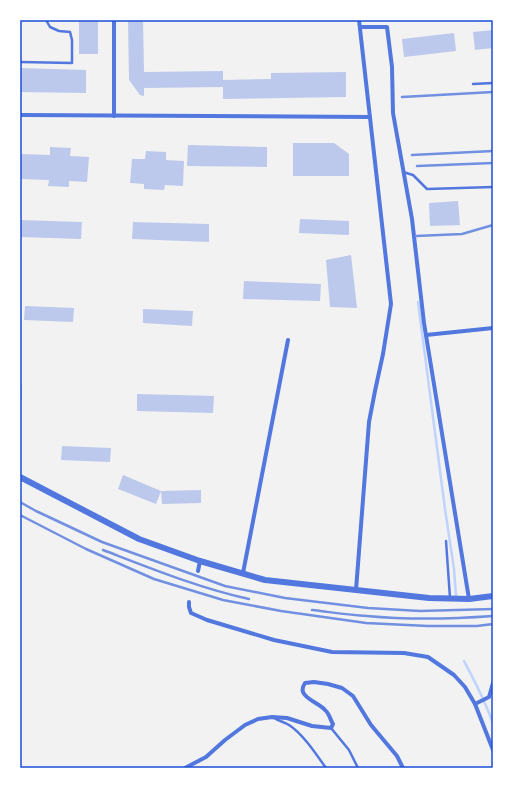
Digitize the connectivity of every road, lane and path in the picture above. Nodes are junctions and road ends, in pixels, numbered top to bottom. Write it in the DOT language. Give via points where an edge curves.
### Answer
graph roads {
  1 [pos="46,20"];
  2 [pos="114,20"];
  3 [pos="359,20"];
  4 [pos="360,27"];
  5 [pos="20,62"];
  6 [pos="493,83"];
  7 [pos="473,84"];
  8 [pos="20,115"];
  9 [pos="114,116"];
  10 [pos="370,117"];
  11 [pos="403,172"];
  12 [pos="493,188"];
  13 [pos="493,328"];
  14 [pos="426,335"];
  15 [pos="288,340"];
  16 [pos="20,477"];
  17 [pos="446,541"];
  18 [pos="200,561"];
  19 [pos="198,571"];
  20 [pos="243,573"];
  21 [pos="356,590"];
  22 [pos="493,596"];
  23 [pos="450,599"];
  24 [pos="469,599"];
  25 [pos="189,602"];
  26 [pos="493,683"];
  27 [pos="477,703"];
  28 [pos="272,717"];
  29 [pos="331,728"];
  30 [pos="493,750"];
  31 [pos="185,768"];
  32 [pos="326,768"];
  33 [pos="358,768"];
  34 [pos="403,768"];
  1 -- 5 [label="lane" via="50,27 70,32 72,63"];
  2 -- 9 [label="street"];
  3 -- 4 [label="street"];
  4 -- 10 [label="street"];
  4 -- 11 [label="street" via="387,27 392,67 392,113"];
  6 -- 7 [label="lane"];
  8 -- 9 [label="street"];
  9 -- 10 [label="street"];
  10 -- 21 [label="street" via="391,304 369,422"];
  11 -- 12 [label="lane" via="413,175 427,188"];
  11 -- 14 [label="street" via="412,219"];
  13 -- 14 [label="street"];
  14 -- 24 [label="street"];
  15 -- 20 [label="street"];
  16 -- 18 [label="street" via="139,539"];
  17 -- 23 [label="lane"];
  18 -- 19 [label="street"];
  18 -- 20 [label="street"];
  20 -- 21 [label="street" via="265,580"];
  21 -- 23 [label="street"];
  22 -- 24 [label="street"];
  23 -- 24 [label="street"];
  25 -- 27 [label="street" via="191,613 274,640 332,652 404,653 428,657 454,675"];
  26 -- 27 [label="street" via="489,697"];
  27 -- 30 [label="street"];
  28 -- 29 [label="street"];
  28 -- 31 [label="street" via="258,719 245,725 206,757"];
  28 -- 32 [label="lane" via="288,724 299,734"];
  29 -- 33 [label="lane" via="349,750"];
  29 -- 34 [label="street" via="333,724 326,710 303,693 305,683 328,684 342,688 353,696"];
}
